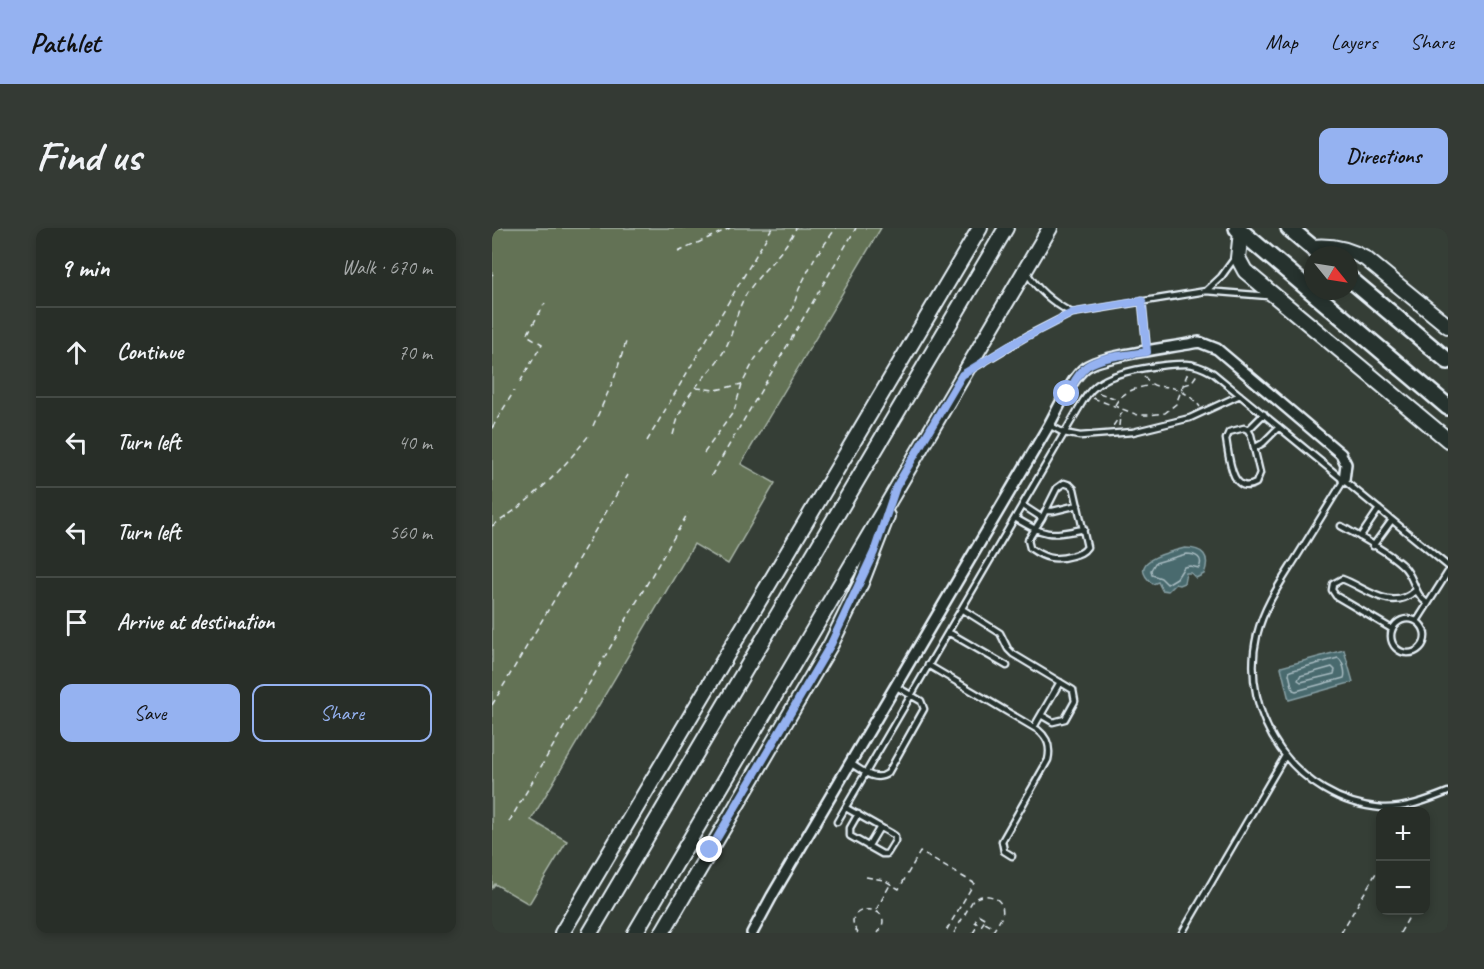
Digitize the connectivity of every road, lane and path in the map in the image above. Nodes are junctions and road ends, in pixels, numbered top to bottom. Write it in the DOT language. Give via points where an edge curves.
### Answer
graph roads {
  1 [pos="730,228"];
  2 [pos="772,228"];
  3 [pos="796,228"];
  4 [pos="836,228"];
  5 [pos="856,228"];
  6 [pos="980,228"];
  7 [pos="1005,228"];
  8 [pos="1050,228"];
  9 [pos="1289,228"];
  10 [pos="1239,230"];
  11 [pos="1310,246"];
  12 [pos="678,252"];
  13 [pos="1238,253"];
  14 [pos="1358,254"];
  15 [pos="1025,269"];
  16 [pos="1358,286"];
  17 [pos="1206,291"];
  18 [pos="1276,298"];
  19 [pos="1142,301"];
  20 [pos="545,303"];
  21 [pos="1072,313"];
  22 [pos="929,316"];
  23 [pos="1448,326"];
  24 [pos="947,327"];
  25 [pos="626,342"];
  26 [pos="1147,352"];
  27 [pos="1448,361"];
  28 [pos="1187,364"];
  29 [pos="1202,368"];
  30 [pos="1140,371"];
  31 [pos="962,375"];
  32 [pos="520,382"];
  33 [pos="742,384"];
  34 [pos="1152,385"];
  35 [pos="1184,385"];
  36 [pos="695,387"];
  37 [pos="1091,390"];
  38 [pos="514,391"];
  39 [pos="1181,392"];
  40 [pos="1240,395"];
  41 [pos="1087,396"];
  42 [pos="1118,399"];
  43 [pos="1115,405"];
  44 [pos="1448,407"];
  45 [pos="1124,410"];
  46 [pos="1204,412"];
  47 [pos="1264,414"];
  48 [pos="1120,415"];
  49 [pos="1049,425"];
  50 [pos="593,426"];
  51 [pos="1279,427"];
  52 [pos="492,428"];
  53 [pos="1248,430"];
  54 [pos="1064,433"];
  55 [pos="1118,434"];
  56 [pos="589,435"];
  57 [pos="673,435"];
  58 [pos="1106,435"];
  59 [pos="1448,440"];
  60 [pos="647,441"];
  61 [pos="1254,448"];
  62 [pos="704,453"];
  63 [pos="628,475"];
  64 [pos="711,476"];
  65 [pos="1344,480"];
  66 [pos="896,487"];
  67 [pos="1022,505"];
  68 [pos="1078,505"];
  69 [pos="1379,509"];
  70 [pos="1046,511"];
  71 [pos="688,513"];
  72 [pos="1015,518"];
  73 [pos="1042,518"];
  74 [pos="1392,520"];
  75 [pos="492,526"];
  76 [pos="1341,526"];
  77 [pos="1084,529"];
  78 [pos="1035,530"];
  79 [pos="1360,537"];
  80 [pos="1373,546"];
  81 [pos="1448,566"];
  82 [pos="1448,572"];
  83 [pos="1415,591"];
  84 [pos="1428,604"];
  85 [pos="962,609"];
  86 [pos="1417,621"];
  87 [pos="1392,629"];
  88 [pos="948,632"];
  89 [pos="928,665"];
  90 [pos="1007,666"];
  91 [pos="1060,682"];
  92 [pos="895,686"];
  93 [pos="911,695"];
  94 [pos="492,698"];
  95 [pos="493,704"];
  96 [pos="1041,715"];
  97 [pos="1034,727"];
  98 [pos="1285,756"];
  99 [pos="850,763"];
  100 [pos="866,772"];
  101 [pos="1448,792"];
  102 [pos="846,808"];
  103 [pos="858,814"];
  104 [pos="509,822"];
  105 [pos="837,822"];
  106 [pos="880,827"];
  107 [pos="868,847"];
  108 [pos="1012,856"];
  109 [pos="1376,873"];
  110 [pos="866,877"];
  111 [pos="891,884"];
  112 [pos="876,910"];
  113 [pos="1410,915"];
  114 [pos="983,922"];
  115 [pos="978,924"];
  116 [pos="1448,924"];
  117 [pos="995,928"];
  118 [pos="562,933"];
  119 [pos="590,933"];
  120 [pos="635,933"];
  121 [pos="662,933"];
  122 [pos="752,933"];
  123 [pos="858,933"];
  124 [pos="878,933"];
  125 [pos="948,933"];
  126 [pos="954,933"];
  127 [pos="973,933"];
  128 [pos="992,933"];
  129 [pos="1182,933"];
  130 [pos="1341,933"];
  131 [pos="1400,933"];
  132 [pos="1443,933"];
  1 -- 12 [label="path"];
  2 -- 60 [label="path"];
  3 -- 36 [label="path" via="778,257 748,291 726,348"];
  4 -- 33 [label="path" via="814,259 791,313 763,347"];
  5 -- 64 [label="path"];
  6 -- 22 [label="street"];
  7 -- 24 [label="street"];
  8 -- 15 [label="street"];
  9 -- 11 [label="main road"];
  10 -- 13 [label="street"];
  10 -- 44 [label="main road"];
  13 -- 17 [label="lane"];
  13 -- 18 [label="street" via="1245,271"];
  14 -- 23 [label="street"];
  15 -- 21 [label="lane" via="1048,298"];
  15 -- 31 [label="street"];
  16 -- 27 [label="main road"];
  17 -- 18 [label="lane"];
  17 -- 19 [label="lane"];
  18 -- 59 [label="street"];
  19 -- 21 [label="lane"];
  19 -- 26 [label="lane"];
  20 -- 32 [label="path" via="527,335 542,344"];
  21 -- 31 [label="lane"];
  22 -- 24 [label="street"];
  22 -- 118 [label="street"];
  24 -- 119 [label="street"];
  25 -- 50 [label="path"];
  26 -- 49 [label="street" via="1087,366"];
  26 -- 65 [label="street" via="1199,342 1217,350 1341,454 1346,464"];
  28 -- 29 [label="lane"];
  28 -- 30 [label="lane"];
  28 -- 35 [label="path" via="1189,373"];
  29 -- 35 [label="path" via="1191,383"];
  29 -- 40 [label="lane"];
  30 -- 34 [label="path"];
  30 -- 37 [label="lane" via="1109,378"];
  31 -- 66 [label="street"];
  33 -- 36 [label="path" via="716,390"];
  33 -- 62 [label="path" via="734,411"];
  34 -- 39 [label="path"];
  34 -- 42 [label="path" via="1136,388"];
  35 -- 39 [label="path"];
  36 -- 57 [label="path"];
  37 -- 41 [label="lane"];
  37 -- 42 [label="path"];
  38 -- 52 [label="path"];
  39 -- 45 [label="path" via="1176,404 1165,413 1144,415"];
  39 -- 46 [label="path"];
  40 -- 46 [label="lane"];
  40 -- 47 [label="lane"];
  41 -- 43 [label="path"];
  41 -- 54 [label="lane"];
  42 -- 43 [label="path"];
  43 -- 45 [label="path"];
  45 -- 48 [label="path"];
  46 -- 55 [label="lane" via="1162,426"];
  47 -- 51 [label="lane"];
  47 -- 53 [label="lane"];
  48 -- 55 [label="path"];
  48 -- 58 [label="path"];
  49 -- 54 [label="lane"];
  49 -- 92 [label="street"];
  51 -- 61 [label="lane"];
  51 -- 65 [label="lane"];
  53 -- 61 [label="lane"];
  53 -- 61 [label="lane" via="1231,432 1226,439 1234,477 1245,486 1252,486 1260,477"];
  54 -- 58 [label="lane"];
  54 -- 67 [label="lane"];
  55 -- 58 [label="lane"];
  56 -- 75 [label="path" via="540,490"];
  63 -- 95 [label="path"];
  65 -- 69 [label="lane"];
  65 -- 98 [label="lane" via="1271,598 1256,640 1257,698 1268,728"];
  66 -- 120 [label="street"];
  66 -- 121 [label="street" via="874,552 831,644"];
  67 -- 72 [label="lane"];
  67 -- 73 [label="lane"];
  68 -- 70 [label="lane"];
  68 -- 70 [label="lane" via="1072,487 1064,483 1057,488"];
  68 -- 77 [label="lane"];
  69 -- 74 [label="lane"];
  69 -- 79 [label="lane"];
  70 -- 73 [label="lane"];
  71 -- 104 [label="path"];
  72 -- 78 [label="lane"];
  72 -- 85 [label="lane"];
  73 -- 78 [label="lane"];
  74 -- 80 [label="lane"];
  74 -- 81 [label="lane"];
  76 -- 79 [label="lane"];
  77 -- 78 [label="lane" via="1050,535"];
  77 -- 78 [label="lane" via="1084,552 1053,560 1028,546"];
  79 -- 80 [label="lane"];
  80 -- 83 [label="lane" via="1404,566"];
  82 -- 84 [label="lane"];
  83 -- 84 [label="lane"];
  83 -- 87 [label="lane" via="1402,599 1389,599 1342,579 1333,584 1336,596"];
  84 -- 86 [label="lane"];
  85 -- 88 [label="lane"];
  85 -- 91 [label="lane" via="1000,633 1013,654"];
  86 -- 87 [label="lane" via="1403,619"];
  86 -- 87 [label="lane" via="1424,638 1412,652 1395,647"];
  88 -- 89 [label="lane"];
  88 -- 90 [label="lane"];
  89 -- 93 [label="lane"];
  89 -- 97 [label="lane"];
  91 -- 96 [label="lane"];
  91 -- 96 [label="lane" via="1073,690 1074,704 1061,721 1053,722"];
  92 -- 93 [label="lane"];
  92 -- 99 [label="street"];
  93 -- 100 [label="lane"];
  93 -- 100 [label="lane" via="921,701 924,709 911,733 886,775 877,778"];
  94 -- 95 [label="path"];
  96 -- 97 [label="lane"];
  97 -- 108 [label="lane" via="1047,741 1049,755 1003,838 1003,848"];
  98 -- 101 [label="lane" via="1312,782 1359,804 1395,807"];
  98 -- 129 [label="lane"];
  99 -- 100 [label="lane"];
  99 -- 122 [label="street"];
  100 -- 102 [label="lane"];
  102 -- 103 [label="lane"];
  102 -- 105 [label="lane"];
  103 -- 106 [label="lane"];
  103 -- 107 [label="lane" via="849,834"];
  106 -- 107 [label="lane"];
  106 -- 107 [label="lane" via="895,836 889,852 885,855"];
  109 -- 130 [label="path"];
  110 -- 111 [label="path"];
  111 -- 112 [label="path"];
  111 -- 125 [label="path" via="899,889 920,852 974,883"];
  112 -- 123 [label="path" via="868,908 857,913 854,925"];
  112 -- 124 [label="path" via="883,921"];
  113 -- 131 [label="path"];
  114 -- 115 [label="path"];
  114 -- 115 [label="path" via="986,919 979,915 975,922"];
  114 -- 117 [label="path"];
  115 -- 127 [label="path"];
  116 -- 132 [label="path"];
  117 -- 126 [label="path" via="1002,908 994,897 982,894 973,900"];
  117 -- 128 [label="path"];
}
